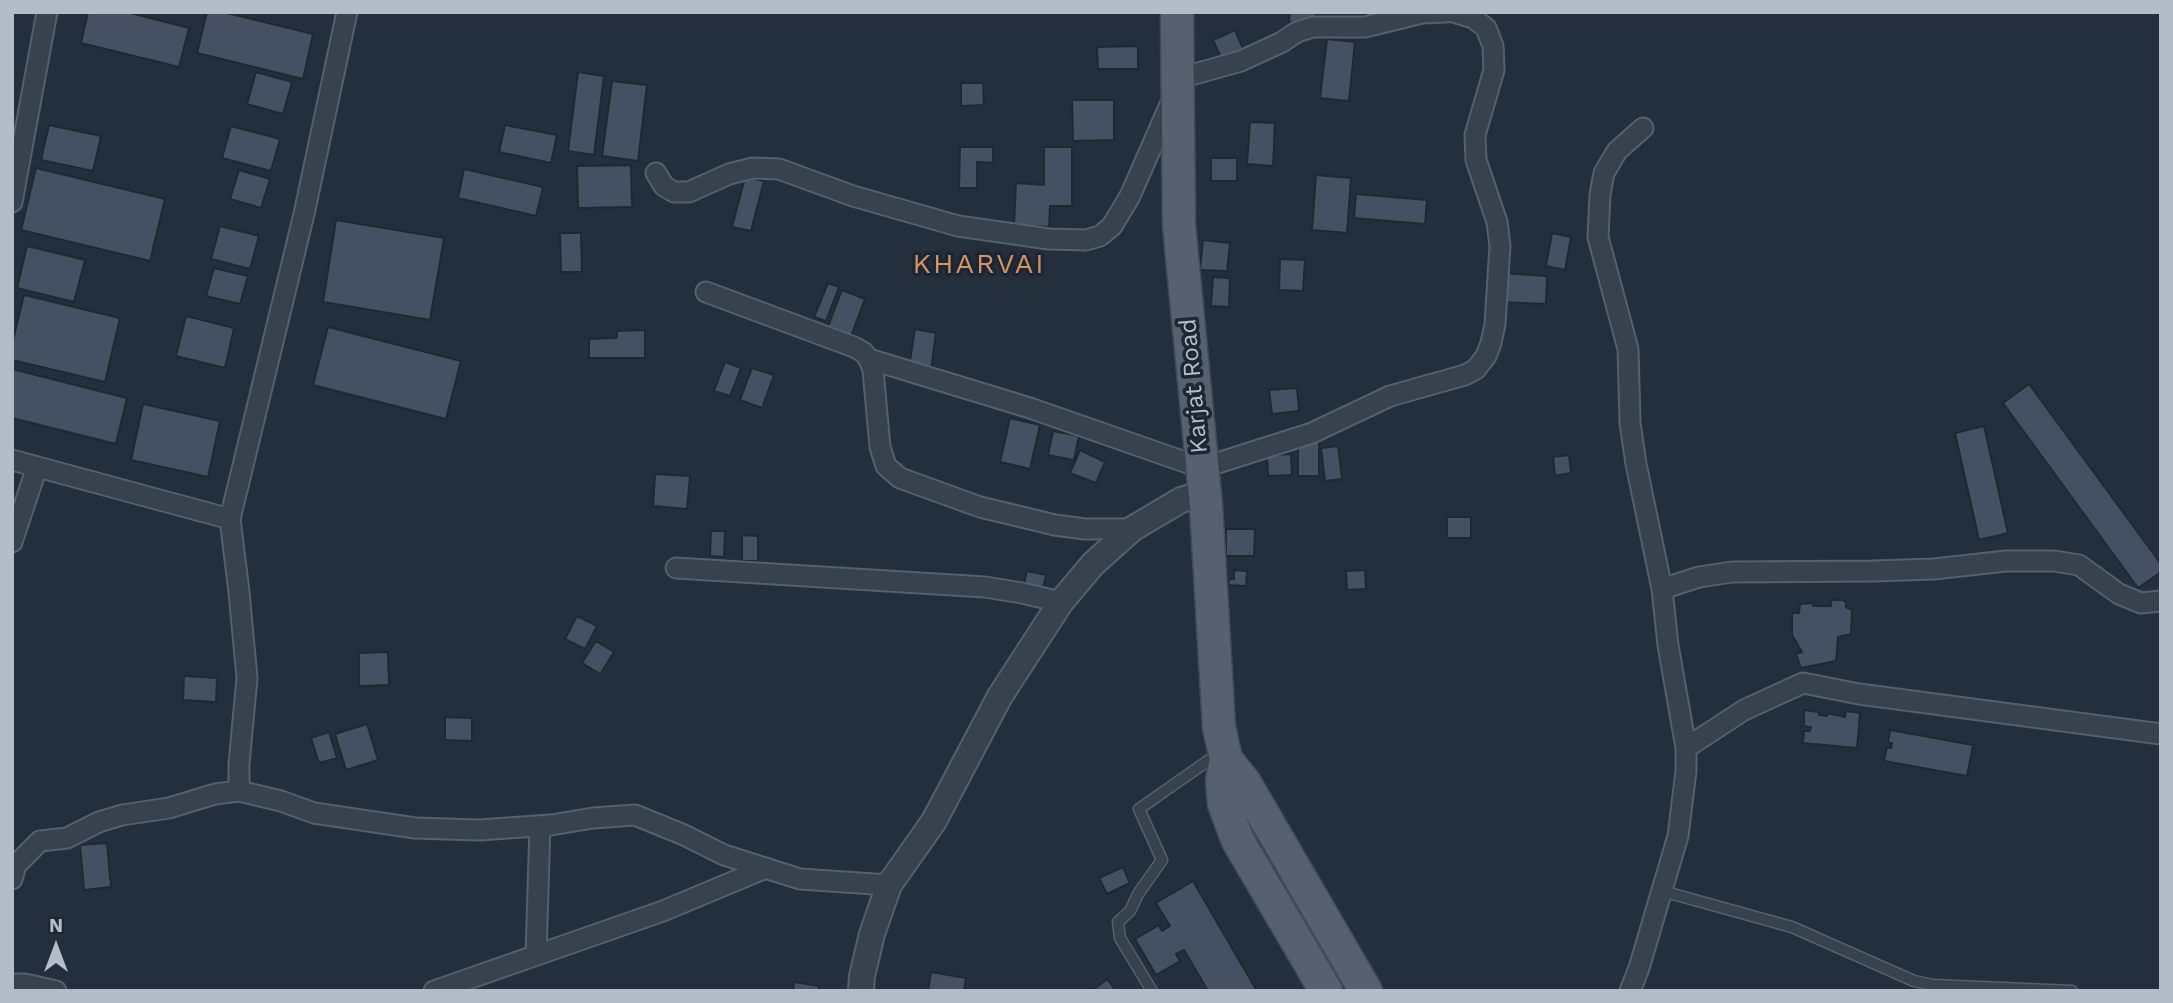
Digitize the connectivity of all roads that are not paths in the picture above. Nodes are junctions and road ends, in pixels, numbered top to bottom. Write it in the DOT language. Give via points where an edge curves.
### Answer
graph roads {
  1 [pos="47,12"];
  2 [pos="347,12"];
  3 [pos="1177,12"];
  4 [pos="1446,12"];
  5 [pos="1453,12"];
  6 [pos="1177,84"];
  7 [pos="1643,128"];
  8 [pos="656,173"];
  9 [pos="12,202"];
  10 [pos="706,292"];
  11 [pos="869,359"];
  12 [pos="12,460"];
  13 [pos="37,467"];
  14 [pos="1203,481"];
  15 [pos="230,519"];
  16 [pos="1132,529"];
  17 [pos="12,542"];
  18 [pos="676,568"];
  19 [pos="1662,589"];
  20 [pos="2161,601"];
  21 [pos="1061,602"];
  22 [pos="2161,734"];
  23 [pos="1686,748"];
  24 [pos="1225,754"];
  25 [pos="240,791"];
  26 [pos="540,826"];
  27 [pos="766,869"];
  28 [pos="12,879"];
  29 [pos="889,885"];
  30 [pos="1662,891"];
  31 [pos="536,955"];
  32 [pos="12,984"];
  33 [pos="1914,986"];
  34 [pos="56,991"];
  35 [pos="434,991"];
  36 [pos="861,991"];
  37 [pos="1152,991"];
  38 [pos="1326,991"];
  39 [pos="1366,991"];
  40 [pos="1630,991"];
  41 [pos="2073,991"];
  1 -- 9 [label="street"];
  2 -- 15 [label="street" via="304,214"];
  3 -- 6 [label="main road, Karjat Road"];
  4 -- 6 [label="street" via="1365,27 1314,27"];
  5 -- 14 [label="street" via="1474,18 1486,28 1493,46 1494,70 1475,135 1476,160 1497,222 1500,246 1495,324 1486,356 1465,375 1390,396"];
  6 -- 8 [label="street" via="1130,196 1112,226 1086,240 958,226 779,169 729,174 689,192 674,192"];
  6 -- 14 [label="main road, Karjat Road" via="1179,225"];
  7 -- 19 [label="street" via="1617,150 1604,173 1598,237 1628,349 1630,423"];
  10 -- 11 [label="street" via="854,347"];
  11 -- 14 [label="street" via="1030,408"];
  11 -- 16 [label="street" via="880,447 886,466 900,478 980,507 1055,525"];
  12 -- 13 [label="street"];
  13 -- 15 [label="street"];
  13 -- 17 [label="street"];
  14 -- 16 [label="street"];
  14 -- 24 [label="main road, Karjat Road" via="1219,727"];
  15 -- 25 [label="street" via="247,678"];
  16 -- 21 [label="street" via="1093,564"];
  18 -- 21 [label="street" via="985,587"];
  19 -- 20 [label="street" via="1732,572 1922,570 2054,561 2079,565 2119,594 2141,603"];
  19 -- 23 [label="street"];
  21 -- 29 [label="street" via="1000,696 934,821"];
  22 -- 23 [label="street" via="1803,683 1744,710"];
  23 -- 30 [label="street" via="1678,836"];
  24 -- 37 [label="lane" via="1139,809 1162,860 1118,922 1121,938"];
  24 -- 38 [label="main road, Karjat Road" via="1224,804 1238,841"];
  24 -- 39 [label="main road, Karjat Road"];
  25 -- 26 [label="street" via="314,813 415,828"];
  25 -- 28 [label="street" via="122,816 67,838 40,841 16,865"];
  26 -- 27 [label="street" via="635,816"];
  26 -- 31 [label="street"];
  27 -- 29 [label="street" via="800,879"];
  27 -- 31 [label="street"];
  29 -- 36 [label="street" via="872,934"];
  30 -- 33 [label="lane" via="1792,927"];
  30 -- 40 [label="street"];
  31 -- 35 [label="street"];
  32 -- 34 [label="street"];
  33 -- 41 [label="lane"];
}
